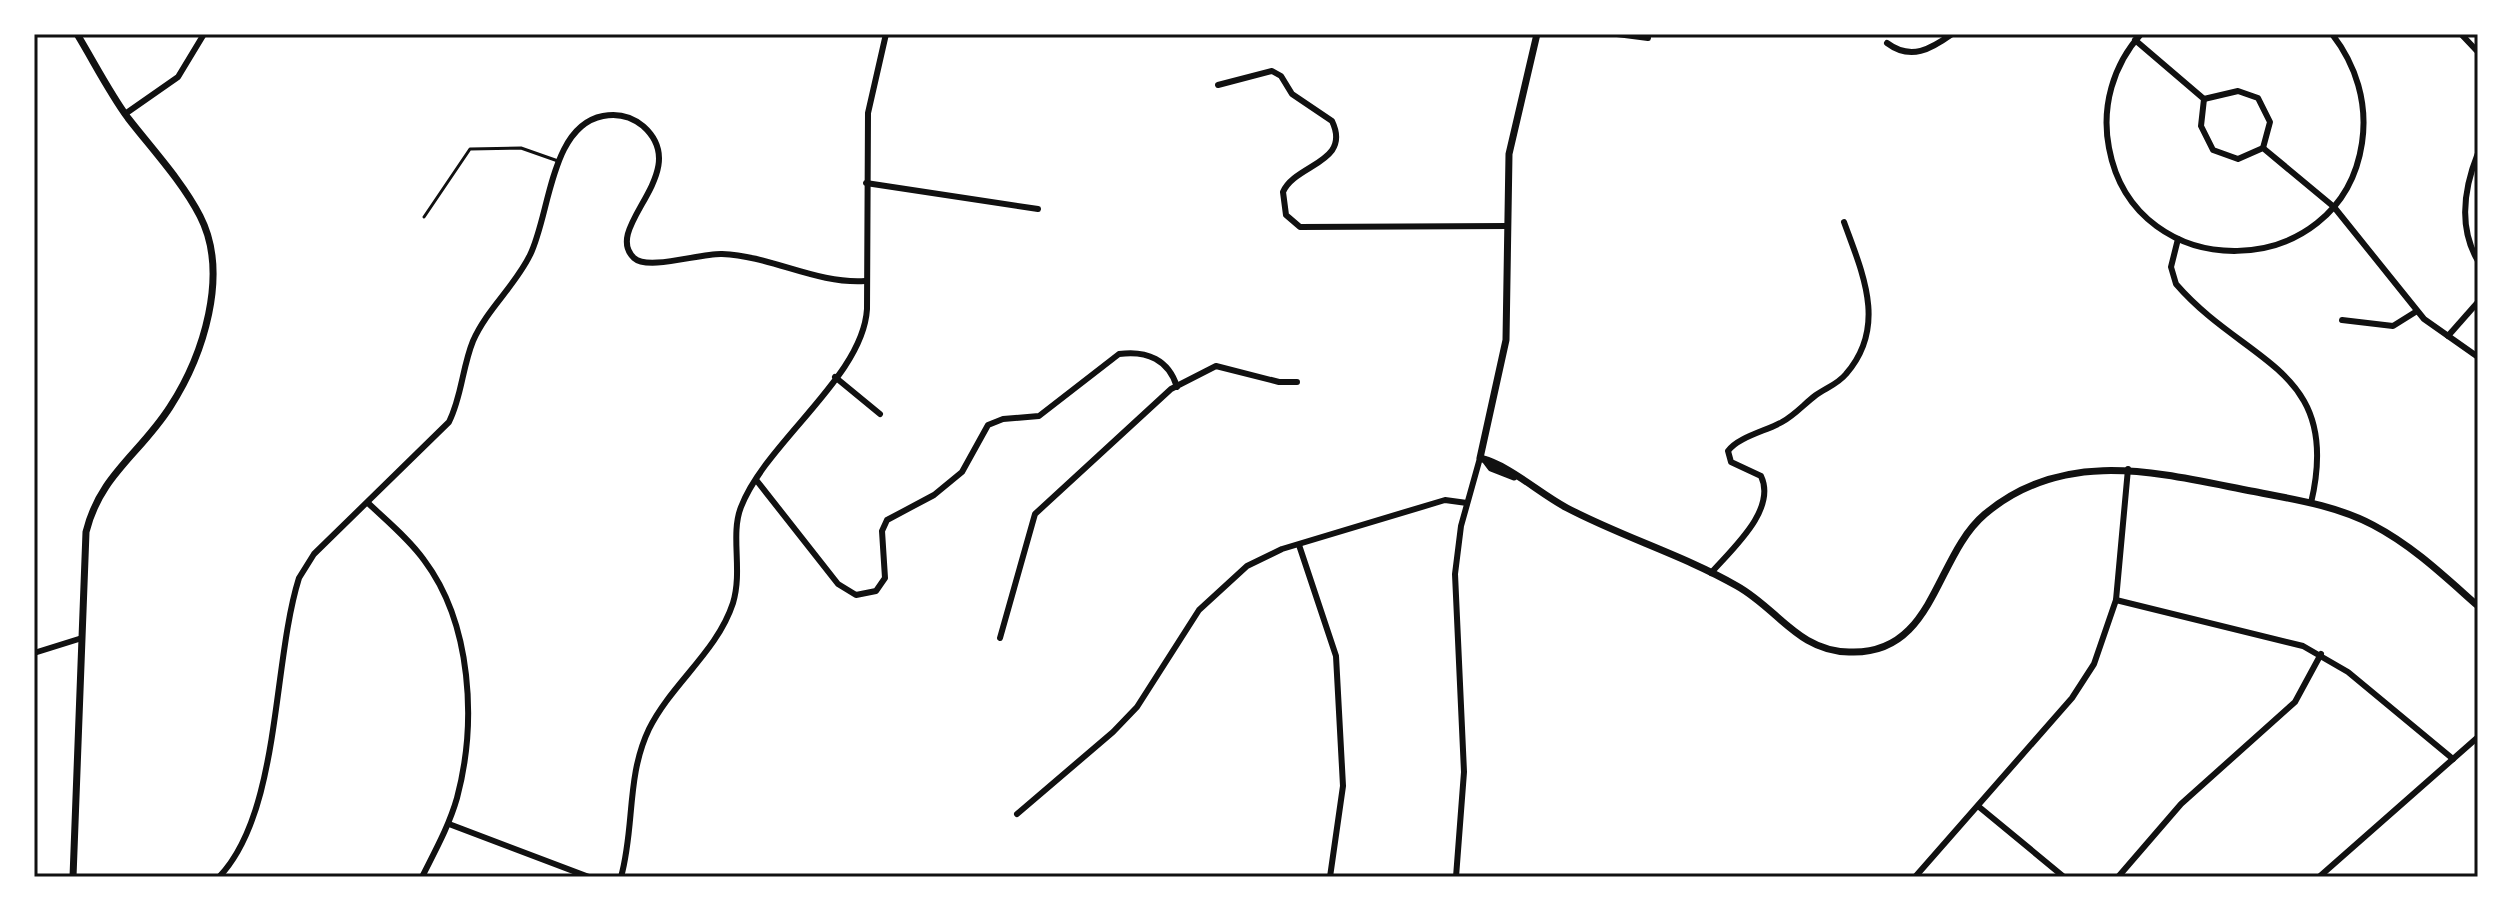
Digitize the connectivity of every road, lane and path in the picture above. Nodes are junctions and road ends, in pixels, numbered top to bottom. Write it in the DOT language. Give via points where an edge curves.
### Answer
graph roads {
  1 [pos="77,34"];
  2 [pos="204,34"];
  3 [pos="886,34"];
  4 [pos="1537,34"];
  5 [pos="1617,34"];
  6 [pos="1952,34"];
  7 [pos="2332,34"];
  8 [pos="2461,34"];
  9 [pos="2138,37"];
  10 [pos="1648,38"];
  11 [pos="1887,43"];
  12 [pos="2478,52"];
  13 [pos="1218,85"];
  14 [pos="2204,99"];
  15 [pos="125,114"];
  16 [pos="2263,148"];
  17 [pos="2478,153"];
  18 [pos="558,161"];
  19 [pos="866,183"];
  20 [pos="2334,207"];
  21 [pos="1038,209"];
  22 [pos="424,217"];
  23 [pos="1844,222"];
  24 [pos="1508,226"];
  25 [pos="2178,239"];
  26 [pos="2478,261"];
  27 [pos="865,281"];
  28 [pos="2478,302"];
  29 [pos="2417,311"];
  30 [pos="2342,320"];
  31 [pos="2448,336"];
  32 [pos="2478,357"];
  33 [pos="835,377"];
  34 [pos="1297,382"];
  35 [pos="1177,387"];
  36 [pos="880,414"];
  37 [pos="1482,459"];
  38 [pos="2128,469"];
  39 [pos="757,481"];
  40 [pos="368,503"];
  41 [pos="1467,503"];
  42 [pos="2311,503"];
  43 [pos="1299,545"];
  44 [pos="1711,573"];
  45 [pos="2116,600"];
  46 [pos="2478,606"];
  47 [pos="82,638"];
  48 [pos="1000,638"];
  49 [pos="34,653"];
  50 [pos="2321,654"];
  51 [pos="2478,737"];
  52 [pos="2453,759"];
  53 [pos="1978,806"];
  54 [pos="1017,814"];
  55 [pos="449,824"];
  56 [pos="73,877"];
  57 [pos="219,877"];
  58 [pos="422,877"];
  59 [pos="589,877"];
  60 [pos="621,877"];
  61 [pos="1330,877"];
  62 [pos="1456,877"];
  63 [pos="1915,877"];
  64 [pos="2064,877"];
  65 [pos="2118,877"];
  66 [pos="2319,877"];
  1 -- 15 [label="street"];
  2 -- 15 [label="street" via="178,77"];
  3 -- 19 [label="street" via="870,95"];
  4 -- 24 [label="street" via="1509,151"];
  5 -- 10 [label="street"];
  6 -- 11 [label="street" via="1916,53"];
  7 -- 20 [label="street" via="2355,75 2363,114 2356,167"];
  8 -- 12 [label="street"];
  9 -- 14 [label="street"];
  9 -- 25 [label="street" via="2117,71 2109,97 2109,152 2131,199 2155,225"];
  13 -- 24 [label="street" via="1272,71 1292,94 1332,121 1336,136 1330,153 1316,167 1293,177 1283,192 1286,215 1300,227"];
  14 -- 16 [label="street" via="2201,126 2213,150 2238,159"];
  14 -- 16 [label="street" via="2238,91 2258,98 2270,122"];
  15 -- 47 [label="street" via="200,217 211,251 212,282 201,338 181,388 154,429 108,480 91,513 84,551"];
  16 -- 20 [label="street"];
  17 -- 26 [label="street" via="2465,212 2467,238"];
  18 -- 22 [label="lane" via="521,148 470,149"];
  18 -- 27 [label="street" via="584,124 607,115 626,117 650,133 659,161 655,181 627,235 630,253 639,262 746,255 819,277"];
  18 -- 40 [label="street" via="535,244 479,329 449,422"];
  19 -- 21 [label="street"];
  19 -- 27 [label="street"];
  20 -- 25 [label="street" via="2299,236 2261,250 2213,250"];
  20 -- 29 [label="street"];
  23 -- 44 [label="street" via="1869,299 1863,344 1838,382 1791,418 1728,451 1731,462 1761,476 1766,490 1753,521"];
  24 -- 37 [label="street" via="1506,340"];
  25 -- 42 [label="street" via="2171,267 2176,284 2290,380 2307,403 2319,441"];
  27 -- 33 [label="street" via="866,319 854,351"];
  28 -- 31 [label="street"];
  29 -- 30 [label="street" via="2393,326"];
  29 -- 31 [label="street"];
  31 -- 32 [label="street"];
  33 -- 36 [label="street"];
  33 -- 39 [label="street"];
  34 -- 35 [label="street" via="1222,366 1210,367"];
  35 -- 39 [label="street" via="1163,362 1119,354 1039,416 992,422 962,472 934,495 887,520 882,531 885,578 866,595 851,594 838,584"];
  35 -- 48 [label="street" via="1035,514"];
  37 -- 41 [label="street"];
  37 -- 44 [label="street" via="1493,459 1568,508"];
  38 -- 42 [label="street"];
  38 -- 44 [label="street" via="2086,470 2045,480 2006,499 1977,521 1922,617 1892,642 1867,651 1835,652 1809,643 1746,592"];
  38 -- 45 [label="street"];
  39 -- 60 [label="street" via="737,520 739,570 725,623 661,709 643,744 632,781"];
  40 -- 55 [label="street" via="436,578 464,665 467,745"];
  40 -- 57 [label="street" via="314,554 299,578 257,809 242,847"];
  41 -- 43 [label="street" via="1445,500"];
  41 -- 62 [label="street" via="1455,574 1464,772"];
  42 -- 46 [label="street" via="2394,536"];
  43 -- 54 [label="street" via="1264,557 1219,589 1199,610 1137,707"];
  43 -- 61 [label="street" via="1336,656 1343,786"];
  45 -- 50 [label="street" via="2285,639"];
  45 -- 53 [label="street" via="2104,642 2082,685"];
  47 -- 49 [label="street"];
  47 -- 56 [label="street"];
  50 -- 52 [label="street"];
  50 -- 65 [label="street" via="2295,702 2181,804"];
  51 -- 52 [label="street"];
  52 -- 66 [label="street"];
  53 -- 63 [label="street"];
  53 -- 64 [label="street"];
  55 -- 58 [label="street"];
  55 -- 59 [label="street"];
}
